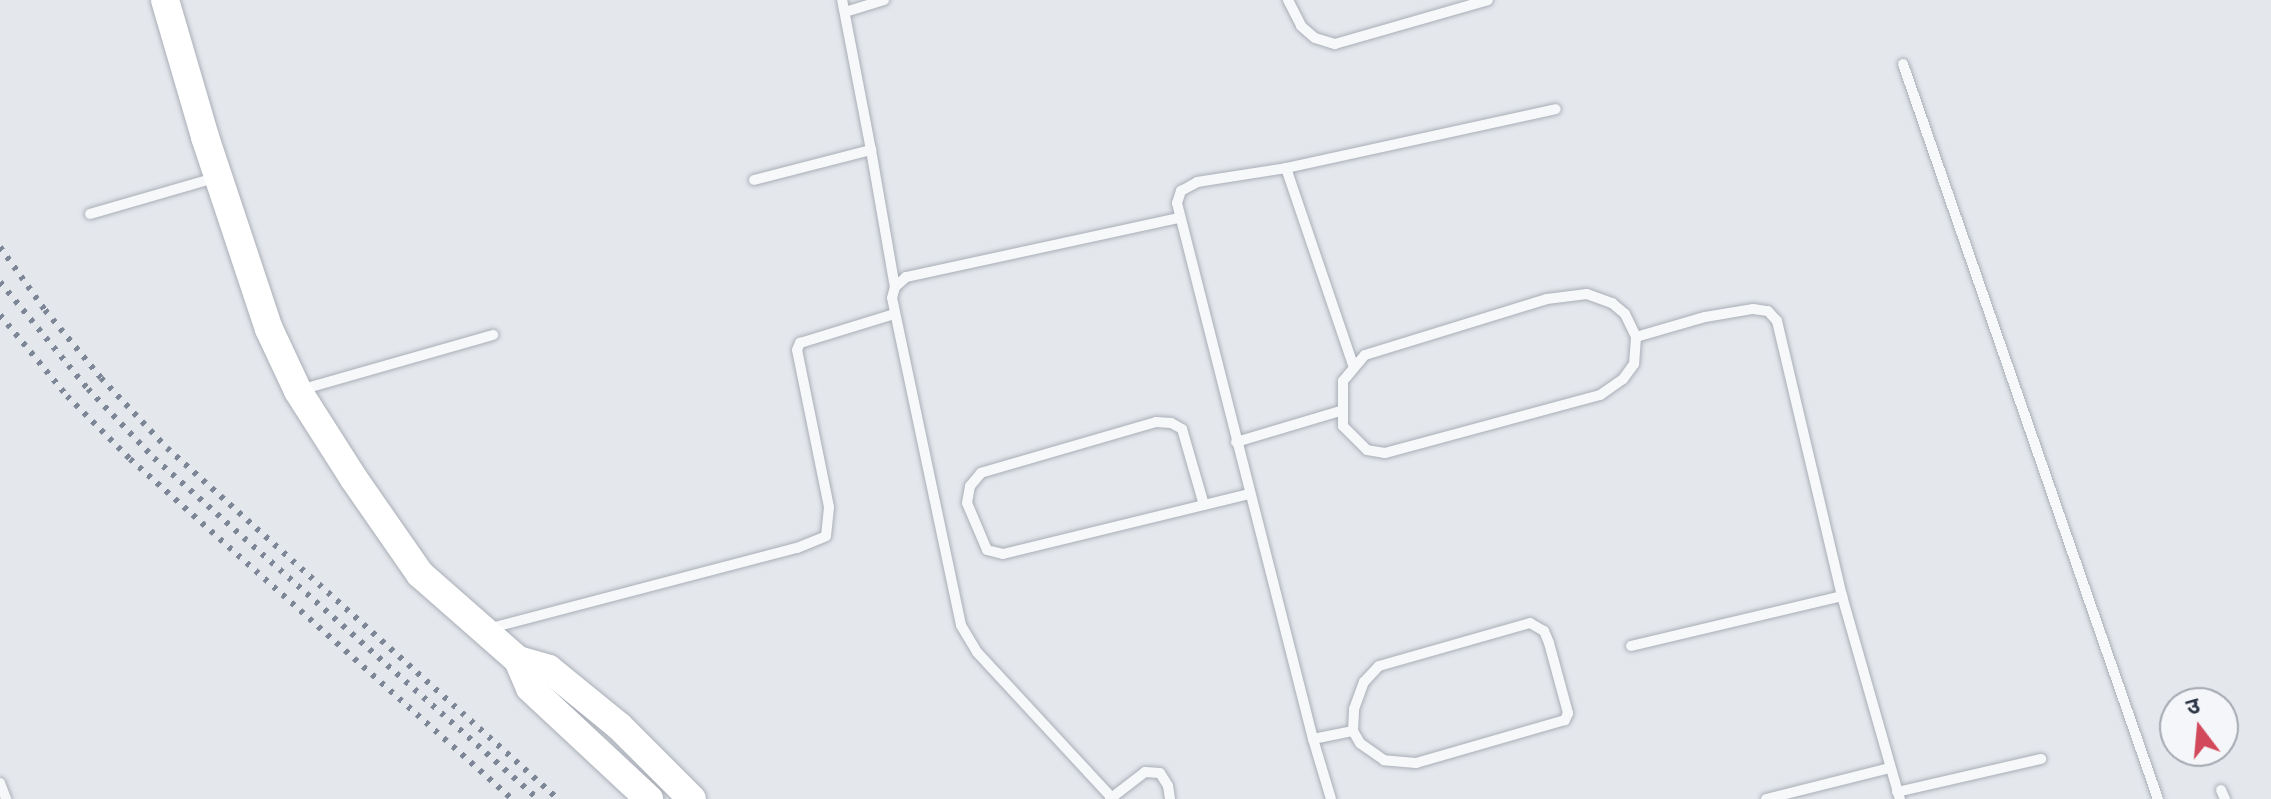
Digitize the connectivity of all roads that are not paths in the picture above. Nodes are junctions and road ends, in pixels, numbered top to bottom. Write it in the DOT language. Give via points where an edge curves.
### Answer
graph roads {
  1 [pos="165,0"];
  2 [pos="842,0"];
  3 [pos="884,0"];
  4 [pos="1288,0"];
  5 [pos="1488,0"];
  6 [pos="845,12"];
  7 [pos="1903,64"];
  8 [pos="1556,109"];
  9 [pos="871,150"];
  10 [pos="1286,168"];
  11 [pos="218,177"];
  12 [pos="754,180"];
  13 [pos="90,214"];
  14 [pos="1178,218"];
  15 [pos="895,287"];
  16 [pos="894,314"];
  17 [pos="493,335"];
  18 [pos="1636,337"];
  19 [pos="1353,365"];
  20 [pos="298,391"];
  21 [pos="1340,411"];
  22 [pos="1236,442"];
  23 [pos="1250,494"];
  24 [pos="1204,505"];
  25 [pos="1842,596"];
  26 [pos="485,630"];
  27 [pos="1631,646"];
  28 [pos="518,660"];
  29 [pos="1353,731"];
  30 [pos="1313,739"];
  31 [pos="2041,759"];
  32 [pos="1889,768"];
  33 [pos="0,783"];
  34 [pos="1899,795"];
  35 [pos="1111,798"];
  36 [pos="6,799"];
  37 [pos="649,799"];
  38 [pos="692,799"];
  39 [pos="1170,799"];
  40 [pos="1331,799"];
  41 [pos="1766,799"];
  42 [pos="2158,799"];
  1 -- 11 [label="street"];
  2 -- 6 [label="lane"];
  3 -- 6 [label="lane"];
  4 -- 5 [label="lane" via="1308,32 1335,44"];
  6 -- 9 [label="lane"];
  7 -- 42 [label="lane"];
  8 -- 10 [label="lane"];
  9 -- 12 [label="lane"];
  9 -- 15 [label="lane"];
  10 -- 14 [label="lane" via="1197,182 1181,191"];
  10 -- 19 [label="lane"];
  11 -- 13 [label="lane"];
  11 -- 20 [label="street" via="269,329"];
  14 -- 15 [label="lane" via="906,277"];
  14 -- 22 [label="lane"];
  15 -- 16 [label="lane"];
  16 -- 26 [label="lane" via="800,343 797,350 829,507 826,536"];
  16 -- 35 [label="lane" via="961,625 977,652"];
  17 -- 20 [label="lane"];
  18 -- 19 [label="lane" via="1625,314 1587,294 1532,303 1365,355"];
  18 -- 21 [label="lane" via="1634,364 1600,395 1402,450 1367,450 1343,426"];
  18 -- 25 [label="lane" via="1753,309 1768,311 1777,321"];
  19 -- 21 [label="lane" via="1343,381"];
  20 -- 26 [label="street" via="420,574"];
  21 -- 22 [label="lane"];
  22 -- 23 [label="lane"];
  23 -- 24 [label="lane"];
  23 -- 30 [label="lane"];
  24 -- 24 [label="lane" via="1003,554 987,550 967,503 970,486 981,473 1156,422 1182,429"];
  25 -- 27 [label="lane"];
  25 -- 32 [label="lane"];
  26 -- 28 [label="street"];
  28 -- 37 [label="street" via="530,688"];
  28 -- 38 [label="street" via="549,669 619,726"];
  29 -- 29 [label="lane" via="1364,682 1379,666 1530,623 1544,631 1568,713 1559,723 1416,763 1384,760"];
  29 -- 30 [label="lane"];
  30 -- 40 [label="lane"];
  31 -- 34 [label="lane"];
  32 -- 34 [label="lane"];
  32 -- 41 [label="lane"];
  33 -- 36 [label="lane"];
  35 -- 39 [label="lane" via="1145,772 1160,773"];
}
